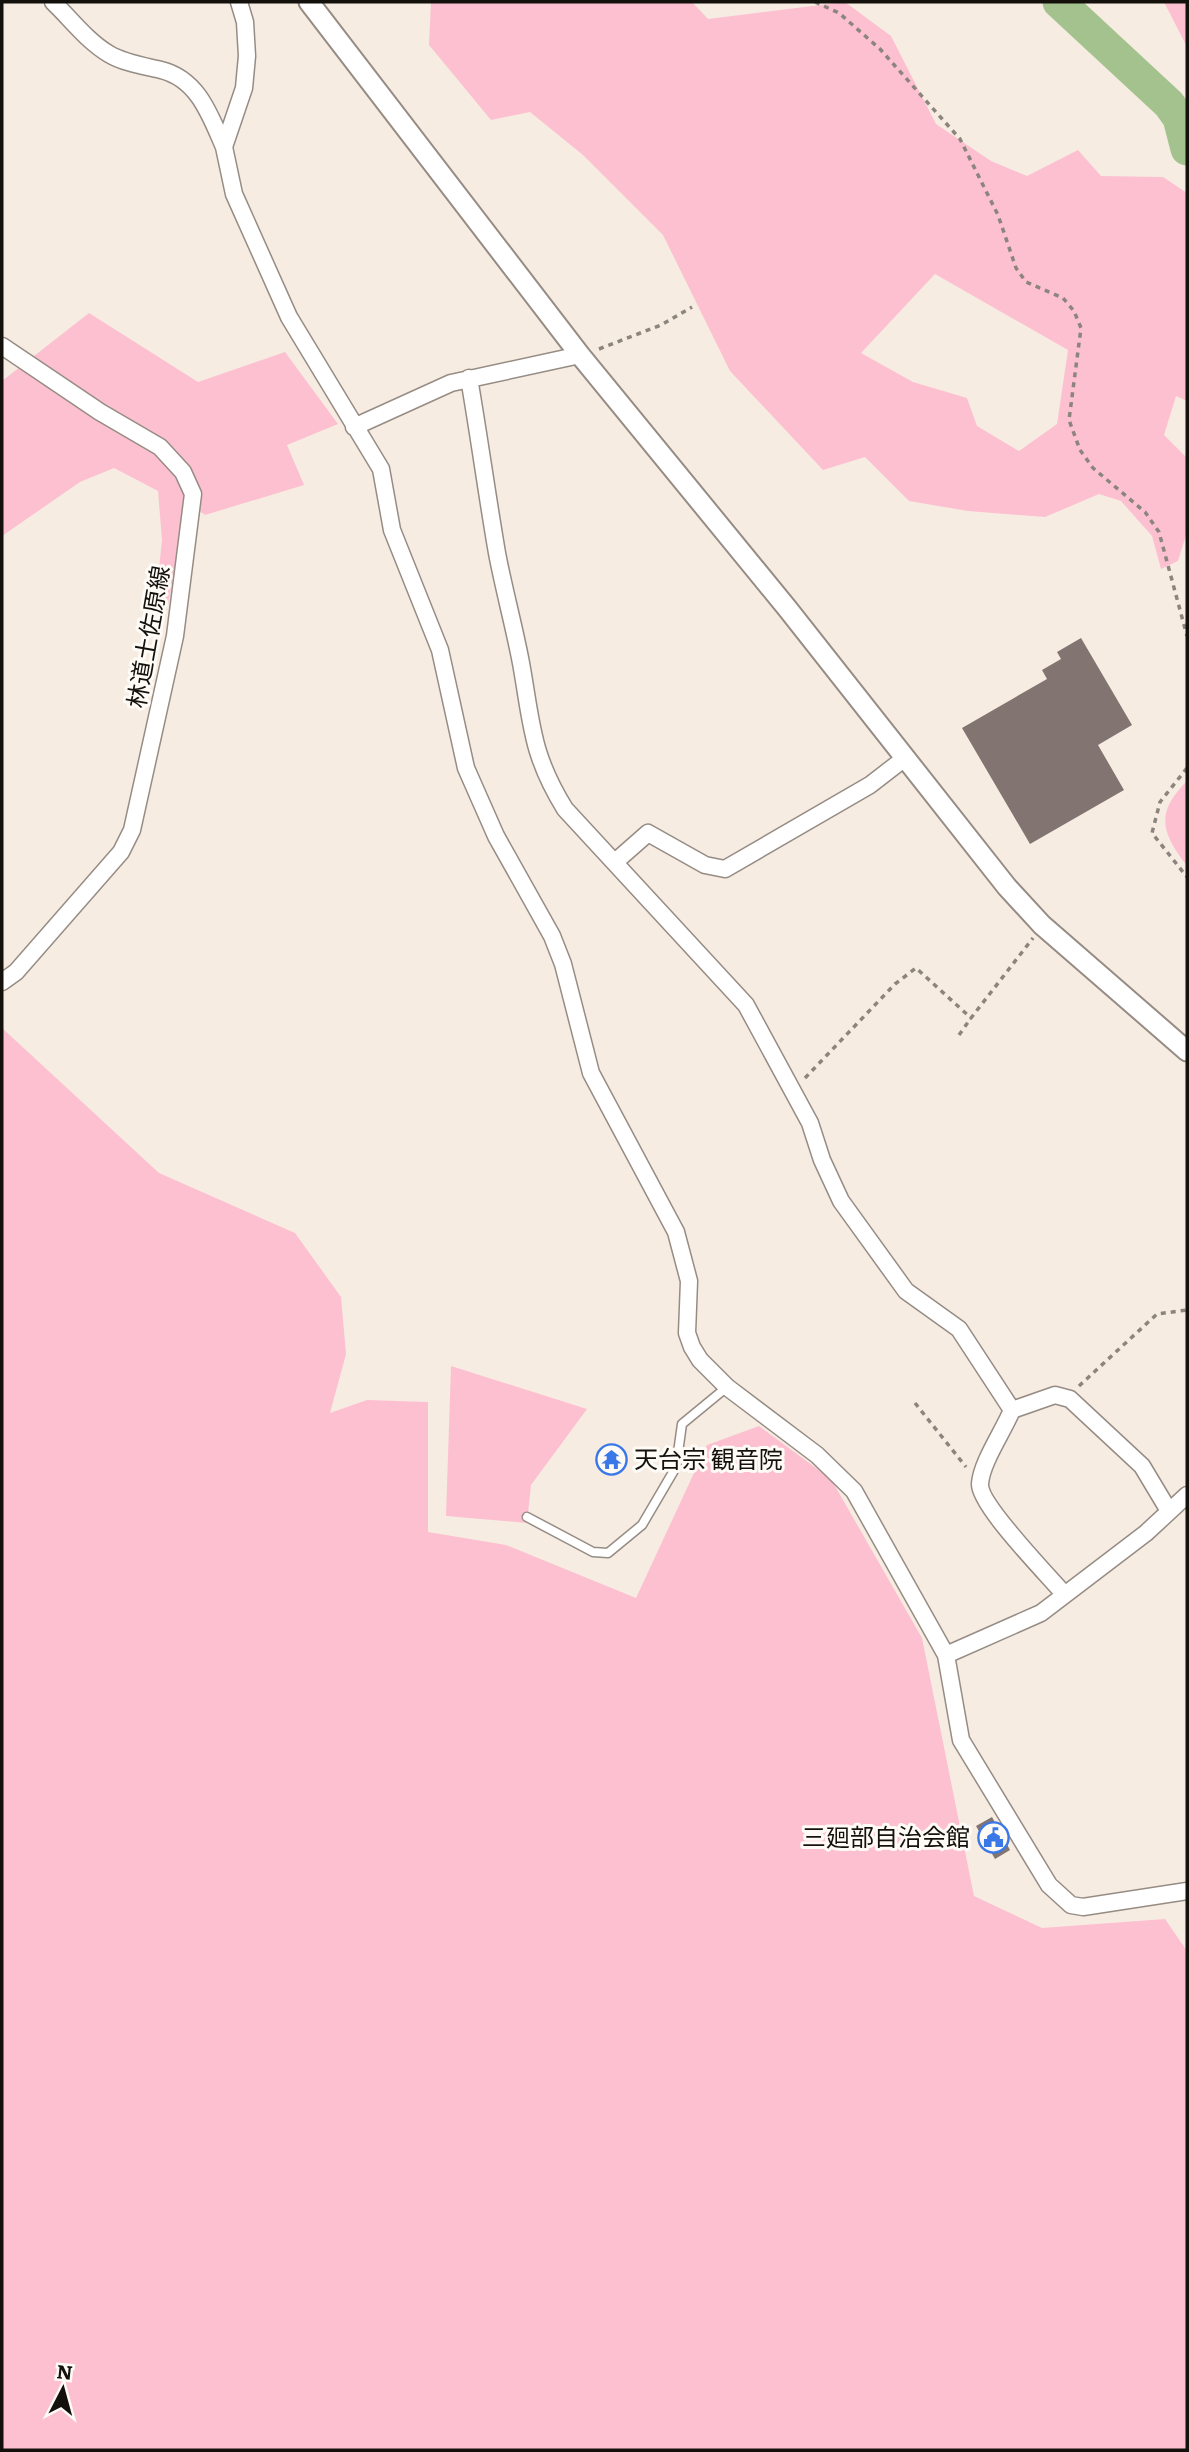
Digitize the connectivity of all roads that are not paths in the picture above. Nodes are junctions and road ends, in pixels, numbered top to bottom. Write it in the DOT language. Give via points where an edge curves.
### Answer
graph roads {
  1 [pos="53,2"];
  2 [pos="239,2"];
  3 [pos="309,2"];
  4 [pos="224,147"];
  5 [pos="2,346"];
  6 [pos="580,355"];
  7 [pos="469,378"];
  8 [pos="354,427"];
  9 [pos="905,758"];
  10 [pos="615,862"];
  11 [pos="2,982"];
  12 [pos="1187,1051"];
  13 [pos="727,1387"];
  14 [pos="1012,1410"];
  15 [pos="1187,1496"];
  16 [pos="1169,1511"];
  17 [pos="527,1517"];
  18 [pos="1064,1594"];
  19 [pos="946,1655"];
  20 [pos="1185,1896"];
  1 -- 4 [label="street" via="112,56 186,81 207,109"];
  2 -- 4 [label="street" via="247,56 244,88"];
  3 -- 6 [label="street"];
  4 -- 8 [label="street" via="234,194 289,317"];
  5 -- 11 [label="street, 林道土佐原線" via="160,447 183,472 193,494 175,636 146,777 127,843 16,972"];
  6 -- 7 [label="street"];
  6 -- 9 [label="street"];
  7 -- 8 [label="street"];
  7 -- 10 [label="street" via="536,751 565,809"];
  8 -- 13 [label="street" via="381,469 393,530 440,650 466,768 496,836 556,945 591,1073 676,1232 689,1281 687,1333 692,1347"];
  9 -- 10 [label="street" via="847,799 725,869 705,865 648,833"];
  9 -- 12 [label="street" via="1042,925"];
  10 -- 14 [label="street" via="747,1005 794,1090 841,1201 906,1291 959,1329"];
  13 -- 17 [label="lane" via="682,1424 676,1466 642,1525 608,1553 593,1552"];
  13 -- 19 [label="street" via="817,1455 854,1491"];
  14 -- 16 [label="street" via="1055,1395 1070,1399 1142,1466"];
  14 -- 18 [label="street" via="980,1484 983,1497"];
  15 -- 16 [label="street"];
  16 -- 18 [label="street"];
  18 -- 19 [label="street" via="1041,1613"];
  19 -- 20 [label="street" via="961,1740 1058,1895 1083,1907"];
}
